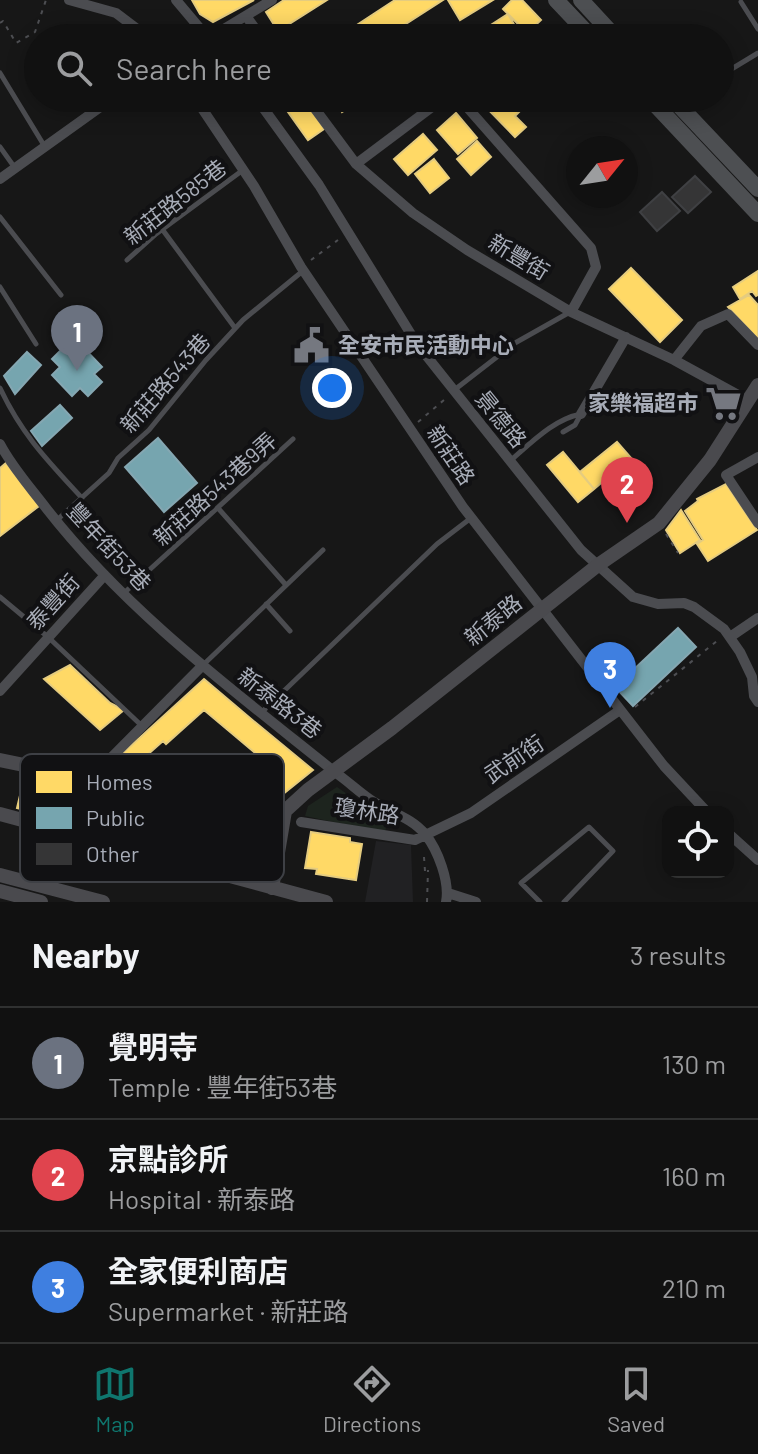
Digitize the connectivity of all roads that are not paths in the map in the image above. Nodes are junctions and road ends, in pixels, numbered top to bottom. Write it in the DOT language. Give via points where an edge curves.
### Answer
graph roads {
  1 [pos="69,0"];
  2 [pos="176,0"];
  3 [pos="272,0"];
  4 [pos="556,0"];
  5 [pos="581,0"];
  6 [pos="741,2"];
  7 [pos="246,16"];
  8 [pos="131,24"];
  9 [pos="196,24"];
  10 [pos="232,24"];
  11 [pos="252,24"];
  12 [pos="579,24"];
  13 [pos="603,24"];
  14 [pos="758,29"];
  15 [pos="758,53"];
  16 [pos="734,68"];
  17 [pos="0,73"];
  18 [pos="94,112"];
  19 [pos="204,112"];
  20 [pos="266,112"];
  21 [pos="317,112"];
  22 [pos="427,112"];
  23 [pos="471,112"];
  24 [pos="662,112"];
  25 [pos="689,112"];
  26 [pos="0,147"];
  27 [pos="45,147"];
  28 [pos="356,164"];
  29 [pos="15,168"];
  30 [pos="243,169"];
  31 [pos="0,179"];
  32 [pos="758,189"];
  33 [pos="758,214"];
  34 [pos="0,217"];
  35 [pos="162,229"];
  36 [pos="127,260"];
  37 [pos="302,268"];
  38 [pos="0,287"];
  39 [pos="61,295"];
  40 [pos="571,312"];
  41 [pos="235,329"];
  42 [pos="626,337"];
  43 [pos="36,344"];
  44 [pos="758,345"];
  45 [pos="674,360"];
  46 [pos="758,385"];
  47 [pos="0,388"];
  48 [pos="453,391"];
  49 [pos="749,401"];
  50 [pos="581,414"];
  51 [pos="563,432"];
  52 [pos="293,439"];
  53 [pos="0,444"];
  54 [pos="758,457"];
  55 [pos="509,461"];
  56 [pos="82,498"];
  57 [pos="218,508"];
  58 [pos="471,518"];
  59 [pos="56,521"];
  60 [pos="758,523"];
  61 [pos="323,550"];
  62 [pos="598,565"];
  63 [pos="104,576"];
  64 [pos="286,585"];
  65 [pos="124,594"];
  66 [pos="0,597"];
  67 [pos="266,604"];
  68 [pos="544,612"];
  69 [pos="758,618"];
  70 [pos="290,631"];
  71 [pos="729,635"];
  72 [pos="48,637"];
  73 [pos="202,666"];
  74 [pos="0,691"];
  75 [pos="758,702"];
  76 [pos="261,713"];
  77 [pos="622,713"];
  78 [pos="143,727"];
  79 [pos="115,754"];
  80 [pos="0,760"];
  81 [pos="20,764"];
  82 [pos="334,771"];
  83 [pos="701,806"];
  84 [pos="285,811"];
  85 [pos="0,814"];
  86 [pos="284,817"];
  87 [pos="20,819"];
  88 [pos="301,822"];
  89 [pos="426,835"];
  90 [pos="734,838"];
  91 [pos="758,860"];
  92 [pos="0,875"];
  93 [pos="20,880"];
  94 [pos="27,882"];
  95 [pos="250,882"];
  96 [pos="273,882"];
  97 [pos="272,888"];
  98 [pos="0,891"];
  99 [pos="447,898"];
  100 [pos="41,902"];
  101 [pos="103,902"];
  102 [pos="326,902"];
  103 [pos="476,902"];
  104 [pos="540,902"];
  105 [pos="564,902"];
  1 -- 8 [label="street" via="116,13"];
  2 -- 9 [label="street"];
  3 -- 7 [label="street"];
  4 -- 12 [label="main road"];
  5 -- 13 [label="main road"];
  6 -- 14 [label="lane"];
  7 -- 10 [label="street"];
  7 -- 11 [label="street"];
  15 -- 16 [label="lane"];
  17 -- 27 [label="lane"];
  18 -- 27 [label="street"];
  19 -- 30 [label="street, 新莊路"];
  20 -- 48 [label="street, 景德路"];
  21 -- 28 [label="street, 新豐街"];
  22 -- 28 [label="street"];
  23 -- 40 [label="street" via="591,248 596,267"];
  24 -- 33 [label="main road"];
  25 -- 32 [label="main road"];
  26 -- 29 [label="lane"];
  27 -- 29 [label="street"];
  28 -- 40 [label="street, 新豐街" via="413,213"];
  29 -- 31 [label="street"];
  30 -- 35 [label="lane, 新莊路585巷"];
  30 -- 37 [label="street, 新莊路"];
  34 -- 39 [label="lane"];
  35 -- 36 [label="lane, 新莊路585巷"];
  35 -- 41 [label="lane"];
  37 -- 41 [label="lane, 新莊路543巷"];
  37 -- 58 [label="street, 新莊路"];
  38 -- 43 [label="lane"];
  40 -- 42 [label="street, 新豐街"];
  40 -- 48 [label="lane" via="515,343"];
  41 -- 56 [label="lane, 新莊路543巷" via="149,430"];
  42 -- 45 [label="street, 新豐街"];
  42 -- 50 [label="street"];
  44 -- 45 [label="street" via="728,314 701,326"];
  45 -- 49 [label="street, 新豐街"];
  46 -- 49 [label="street, 新泰路"];
  47 -- 56 [label="lane, 豐年街53巷" via="28,440"];
  48 -- 55 [label="street, 景德路"];
  49 -- 62 [label="street, 新泰路" via="659,523"];
  50 -- 51 [label="lane"];
  50 -- 55 [label="lane" via="551,427"];
  52 -- 57 [label="lane, 新莊路543巷9弄"];
  53 -- 59 [label="street, 豐年街53巷"];
  54 -- 60 [label="street" via="726,475"];
  55 -- 62 [label="street, 景德路"];
  56 -- 59 [label="lane, 新莊路543巷"];
  57 -- 64 [label="lane"];
  57 -- 65 [label="lane, 新莊路543巷9弄"];
  58 -- 68 [label="street, 新莊路"];
  58 -- 76 [label="lane" via="437,544"];
  59 -- 63 [label="street, 豐年街53巷"];
  61 -- 64 [label="lane"];
  62 -- 68 [label="street, 新泰路"];
  62 -- 71 [label="street, 景德路" via="633,597 658,604 684,603"];
  63 -- 65 [label="street, 豐年街53巷"];
  63 -- 72 [label="street, 泰豐街"];
  64 -- 67 [label="lane"];
  65 -- 73 [label="street, 豐年街53巷"];
  66 -- 72 [label="lane"];
  67 -- 70 [label="lane"];
  67 -- 73 [label="lane"];
  68 -- 77 [label="street, 新莊路"];
  68 -- 82 [label="street, 新泰路"];
  69 -- 71 [label="street"];
  71 -- 75 [label="street, 景德路" via="752,677"];
  72 -- 74 [label="street, 泰豐街"];
  72 -- 78 [label="lane"];
  73 -- 76 [label="street, 新泰路3巷"];
  73 -- 78 [label="street"];
  76 -- 82 [label="street, 新泰路3巷"];
  77 -- 83 [label="street, 新莊路"];
  77 -- 89 [label="street, 武前街" via="471,813"];
  78 -- 79 [label="street"];
  80 -- 81 [label="street"];
  82 -- 84 [label="street, 新泰路"];
  82 -- 89 [label="street, 新泰路3巷"];
  84 -- 86 [label="street"];
  85 -- 87 [label="street"];
  88 -- 89 [label="street, 瓊林路" via="393,838"];
  89 -- 99 [label="street" via="441,866"];
  90 -- 91 [label="street"];
  92 -- 93 [label="street"];
  94 -- 101 [label="street"];
  95 -- 97 [label="street"];
  96 -- 97 [label="street"];
  97 -- 102 [label="street"];
  98 -- 100 [label="street"];
  99 -- 103 [label="street"];
  104 -- 105 [label="lane" via="521,883 589,827 613,851"];
}
